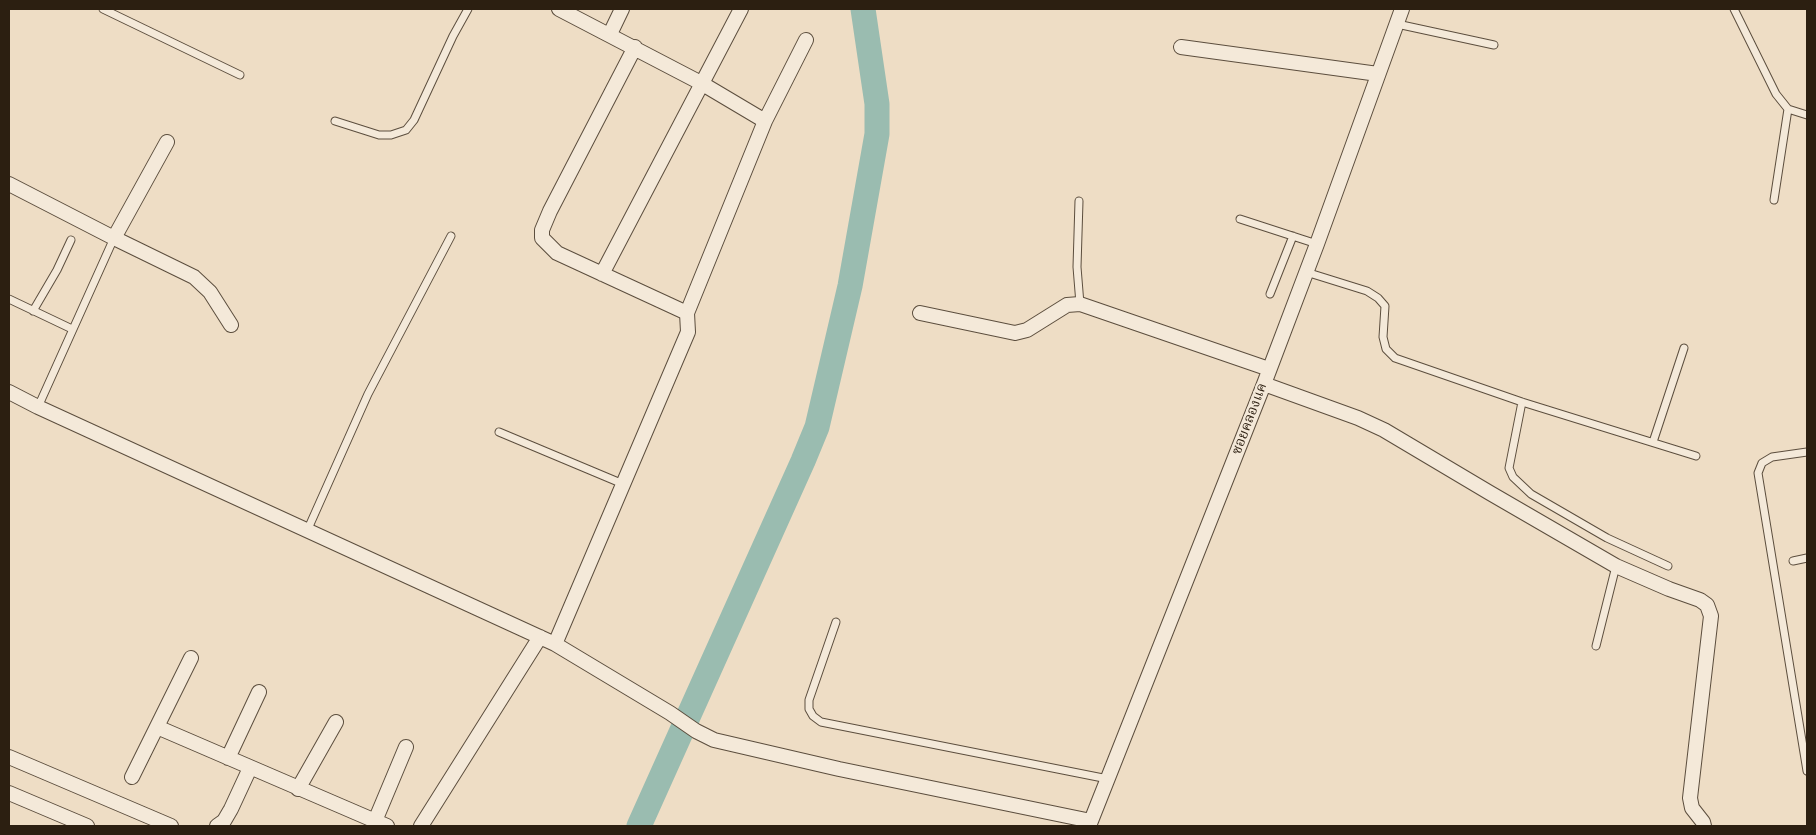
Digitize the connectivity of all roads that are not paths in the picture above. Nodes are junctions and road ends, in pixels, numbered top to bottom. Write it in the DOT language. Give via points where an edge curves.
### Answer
graph roads {
  1 [pos="103,9"];
  2 [pos="468,9"];
  3 [pos="559,9"];
  4 [pos="622,9"];
  5 [pos="741,9"];
  6 [pos="1402,9"];
  7 [pos="1734,9"];
  8 [pos="1398,24"];
  9 [pos="610,34"];
  10 [pos="806,40"];
  11 [pos="1494,45"];
  12 [pos="634,47"];
  13 [pos="1181,47"];
  14 [pos="1378,74"];
  15 [pos="240,75"];
  16 [pos="701,83"];
  17 [pos="1788,108"];
  18 [pos="1807,115"];
  19 [pos="335,121"];
  20 [pos="765,121"];
  21 [pos="167,142"];
  22 [pos="9,184"];
  23 [pos="1774,200"];
  24 [pos="1079,201"];
  25 [pos="1240,219"];
  26 [pos="451,236"];
  27 [pos="1292,236"];
  28 [pos="114,238"];
  29 [pos="71,240"];
  30 [pos="1317,244"];
  31 [pos="1306,272"];
  32 [pos="602,274"];
  33 [pos="1270,294"];
  34 [pos="9,299"];
  35 [pos="1080,304"];
  36 [pos="33,311"];
  37 [pos="687,313"];
  38 [pos="920,313"];
  39 [pos="231,325"];
  40 [pos="72,329"];
  41 [pos="1684,348"];
  42 [pos="1269,370"];
  43 [pos="1264,384"];
  44 [pos="9,392"];
  45 [pos="1522,402"];
  46 [pos="38,407"];
  47 [pos="499,432"];
  48 [pos="1652,442"];
  49 [pos="1807,452"];
  50 [pos="1696,456"];
  51 [pos="623,484"];
  52 [pos="308,531"];
  53 [pos="1807,558"];
  54 [pos="1793,561"];
  55 [pos="1616,566"];
  56 [pos="1668,566"];
  57 [pos="836,622"];
  58 [pos="540,637"];
  59 [pos="555,644"];
  60 [pos="1596,646"];
  61 [pos="191,658"];
  62 [pos="259,692"];
  63 [pos="336,722"];
  64 [pos="157,727"];
  65 [pos="406,747"];
  66 [pos="9,757"];
  67 [pos="228,758"];
  68 [pos="250,768"];
  69 [pos="1807,771"];
  70 [pos="132,777"];
  71 [pos="1108,779"];
  72 [pos="298,789"];
  73 [pos="9,793"];
  74 [pos="1090,823"];
  75 [pos="381,824"];
  76 [pos="87,826"];
  77 [pos="170,826"];
  78 [pos="217,826"];
  79 [pos="421,826"];
  80 [pos="1704,826"];
  1 -- 15 [label="lane"];
  2 -- 19 [label="lane" via="452,36 414,120 406,130 379,135"];
  3 -- 9 [label="street"];
  4 -- 9 [label="street"];
  5 -- 16 [label="street"];
  6 -- 8 [label="street, ซอยคลองแค"];
  7 -- 17 [label="lane" via="1776,94"];
  8 -- 11 [label="lane"];
  8 -- 14 [label="street, ซอยคลองแค"];
  9 -- 12 [label="street"];
  10 -- 20 [label="street"];
  12 -- 16 [label="street"];
  12 -- 32 [label="street" via="542,230 542,238 558,253"];
  13 -- 14 [label="street"];
  14 -- 30 [label="street, ซอยคลองแค"];
  16 -- 20 [label="street"];
  16 -- 32 [label="street"];
  17 -- 18 [label="lane"];
  17 -- 23 [label="lane"];
  20 -- 37 [label="street"];
  21 -- 28 [label="street"];
  22 -- 28 [label="street"];
  24 -- 35 [label="lane" via="1076,267"];
  25 -- 27 [label="lane"];
  26 -- 52 [label="lane" via="368,394"];
  27 -- 30 [label="lane"];
  27 -- 33 [label="lane"];
  28 -- 39 [label="street" via="194,277 210,292"];
  28 -- 40 [label="lane"];
  29 -- 36 [label="lane"];
  30 -- 31 [label="street, ซอยคลองแค"];
  31 -- 42 [label="street, ซอยคลองแค"];
  31 -- 45 [label="lane" via="1367,291 1378,298 1385,306 1383,337 1386,349 1395,358"];
  32 -- 37 [label="street"];
  34 -- 36 [label="lane"];
  35 -- 38 [label="street" via="1067,305 1040,323 1015,333"];
  35 -- 42 [label="street"];
  36 -- 40 [label="lane"];
  37 -- 51 [label="street" via="685,338"];
  40 -- 46 [label="lane"];
  41 -- 48 [label="lane"];
  42 -- 43 [label="street, ซอยคลองแค"];
  43 -- 55 [label="street" via="1384,430"];
  43 -- 71 [label="street, ซอยคลองแค"];
  44 -- 46 [label="street"];
  45 -- 48 [label="lane"];
  45 -- 56 [label="lane" via="1509,468 1513,477 1531,494 1607,538"];
  46 -- 52 [label="street"];
  47 -- 51 [label="lane"];
  48 -- 50 [label="lane"];
  49 -- 69 [label="lane" via="1772,457 1762,463 1758,473"];
  51 -- 59 [label="street"];
  52 -- 58 [label="street"];
  53 -- 54 [label="lane"];
  55 -- 60 [label="lane"];
  55 -- 80 [label="street" via="1700,600 1707,605 1711,616 1690,798 1692,808"];
  57 -- 71 [label="lane" via="810,700 809,709 821,722"];
  58 -- 59 [label="street"];
  58 -- 79 [label="street"];
  59 -- 74 [label="street" via="714,740"];
  61 -- 64 [label="street"];
  62 -- 67 [label="street"];
  63 -- 72 [label="street"];
  64 -- 67 [label="street"];
  64 -- 70 [label="street"];
  65 -- 75 [label="street"];
  66 -- 77 [label="street"];
  67 -- 68 [label="street"];
  68 -- 72 [label="street"];
  68 -- 78 [label="street" via="231,809"];
  71 -- 74 [label="street, ซอยคลองแค"];
  72 -- 75 [label="street"];
  73 -- 76 [label="street"];
}
